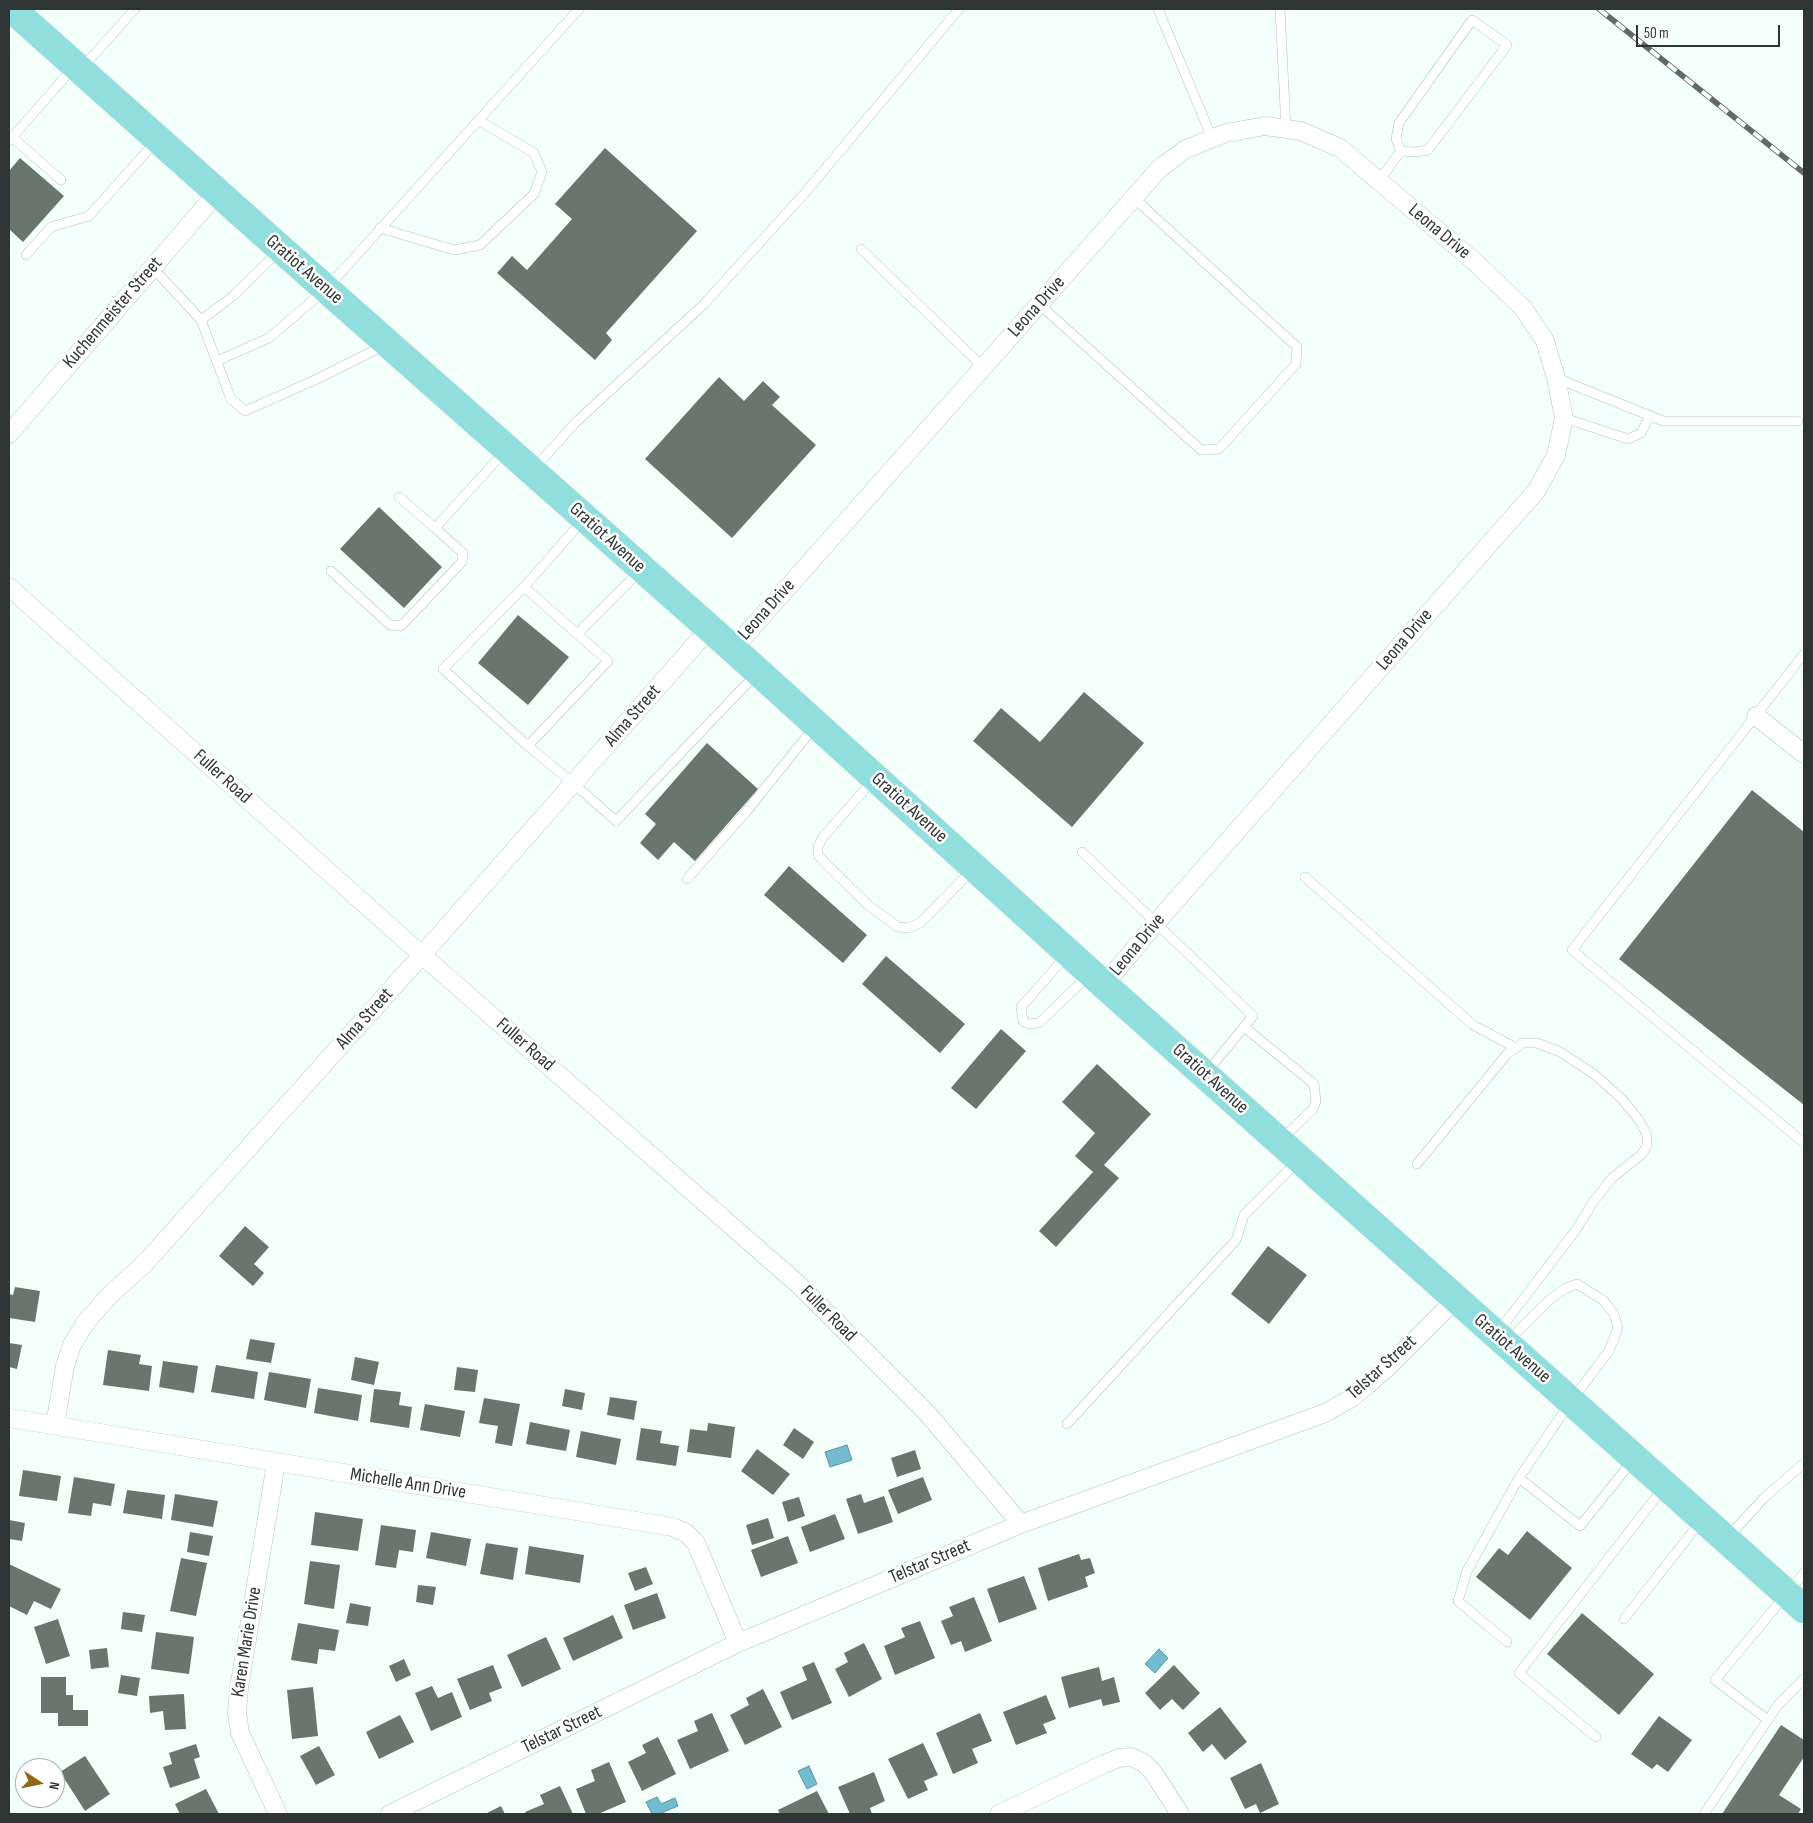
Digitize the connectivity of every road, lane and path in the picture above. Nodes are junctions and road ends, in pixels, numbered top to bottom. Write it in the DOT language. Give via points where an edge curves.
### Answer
graph roads {
  1 [pos="12,9"];
  2 [pos="136,9"];
  3 [pos="579,9"];
  4 [pos="959,9"];
  5 [pos="1158,9"];
  6 [pos="1280,9"];
  7 [pos="78,68"];
  8 [pos="478,120"];
  9 [pos="1286,129"];
  10 [pos="1212,138"];
  11 [pos="10,139"];
  12 [pos="158,139"];
  13 [pos="1401,151"];
  14 [pos="61,180"];
  15 [pos="1379,181"];
  16 [pos="217,193"];
  17 [pos="1134,198"];
  18 [pos="380,228"];
  19 [pos="861,249"];
  20 [pos="281,250"];
  21 [pos="26,255"];
  22 [pos="152,267"];
  23 [pos="326,289"];
  24 [pos="1039,304"];
  25 [pos="201,320"];
  26 [pos="388,344"];
  27 [pos="217,361"];
  28 [pos="983,367"];
  29 [pos="1556,378"];
  30 [pos="1650,416"];
  31 [pos="1564,418"];
  32 [pos="1798,421"];
  33 [pos="9,434"];
  34 [pos="507,449"];
  35 [pos="532,471"];
  36 [pos="399,497"];
  37 [pos="585,518"];
  38 [pos="435,528"];
  39 [pos="642,569"];
  40 [pos="331,572"];
  41 [pos="9,587"];
  42 [pos="524,587"];
  43 [pos="709,629"];
  44 [pos="577,634"];
  45 [pos="733,648"];
  46 [pos="1804,654"];
  47 [pos="758,671"];
  48 [pos="1756,716"];
  49 [pos="816,724"];
  50 [pos="528,746"];
  51 [pos="1804,754"];
  52 [pos="876,777"];
  53 [pos="574,783"];
  54 [pos="1082,852"];
  55 [pos="975,867"];
  56 [pos="1304,877"];
  57 [pos="686,879"];
  58 [pos="1155,924"];
  59 [pos="1069,952"];
  60 [pos="422,955"];
  61 [pos="1098,979"];
  62 [pos="1244,1027"];
  63 [pos="1516,1048"];
  64 [pos="1205,1074"];
  65 [pos="1804,1143"];
  66 [pos="1290,1150"];
  67 [pos="1417,1164"];
  68 [pos="1456,1300"];
  69 [pos="1501,1339"];
  70 [pos="1571,1401"];
  71 [pos="9,1418"];
  72 [pos="1067,1424"];
  73 [pos="55,1425"];
  74 [pos="1635,1458"];
  75 [pos="276,1463"];
  76 [pos="1804,1463"];
  77 [pos="1519,1478"];
  78 [pos="1666,1485"];
  79 [pos="1703,1519"];
  80 [pos="1021,1524"];
  81 [pos="1726,1539"];
  82 [pos="1804,1573"];
  83 [pos="1796,1601"];
  84 [pos="1624,1619"];
  85 [pos="1507,1642"];
  86 [pos="738,1643"];
  87 [pos="1804,1678"];
  88 [pos="1768,1720"];
  89 [pos="1596,1737"];
  90 [pos="278,1814"];
  91 [pos="390,1814"];
  92 [pos="1000,1814"];
  93 [pos="1180,1814"];
  94 [pos="1704,1814"];
  1 -- 7 [label="main road, Gratiot Avenue"];
  2 -- 7 [label="lane"];
  3 -- 8 [label="lane"];
  4 -- 35 [label="lane" via="804,194 709,298 575,423"];
  5 -- 10 [label="lane"];
  6 -- 9 [label="lane"];
  7 -- 11 [label="lane"];
  7 -- 12 [label="main road, Gratiot Avenue"];
  8 -- 18 [label="lane"];
  8 -- 18 [label="lane" via="534,153 542,172 534,194 480,245 454,250"];
  9 -- 10 [label="street, Leona Drive" via="1265,126"];
  9 -- 15 [label="street, Leona Drive" via="1301,131 1340,148"];
  10 -- 17 [label="street, Leona Drive" via="1186,148 1160,168"];
  11 -- 14 [label="lane"];
  12 -- 16 [label="main road, Gratiot Avenue"];
  12 -- 21 [label="lane" via="89,216 51,227"];
  13 -- 13 [label="lane" via="1428,150 1507,45 1472,20 1399,123 1396,139"];
  13 -- 15 [label="lane"];
  15 -- 29 [label="street, Leona Drive" via="1476,262 1523,308 1545,341"];
  16 -- 20 [label="main road, Gratiot Avenue"];
  16 -- 22 [label="street, Kuchenmeister Street"];
  17 -- 24 [label="street, Leona Drive"];
  17 -- 24 [label="lane" via="1297,347 1296,364 1219,449 1201,450"];
  18 -- 23 [label="lane"];
  19 -- 28 [label="lane"];
  20 -- 23 [label="main road, Gratiot Avenue"];
  20 -- 25 [label="lane" via="233,296"];
  22 -- 25 [label="lane"];
  22 -- 33 [label="street, Kuchenmeister Street"];
  23 -- 26 [label="main road, Gratiot Avenue"];
  23 -- 27 [label="lane" via="270,338"];
  24 -- 28 [label="street, Leona Drive"];
  25 -- 27 [label="lane"];
  26 -- 27 [label="lane" via="245,411 231,399"];
  26 -- 34 [label="main road, Gratiot Avenue"];
  28 -- 45 [label="street, Leona Drive"];
  29 -- 30 [label="lane"];
  29 -- 31 [label="street, Leona Drive"];
  30 -- 31 [label="lane" via="1641,433 1628,439"];
  30 -- 32 [label="lane" via="1663,421"];
  31 -- 58 [label="street, Leona Drive" via="1556,455 1537,490"];
  34 -- 35 [label="main road, Gratiot Avenue"];
  34 -- 38 [label="lane"];
  35 -- 37 [label="main road, Gratiot Avenue"];
  36 -- 38 [label="lane"];
  37 -- 39 [label="main road, Gratiot Avenue"];
  37 -- 42 [label="lane"];
  38 -- 40 [label="lane" via="463,553 462,562 401,626 390,625"];
  39 -- 43 [label="main road, Gratiot Avenue"];
  39 -- 44 [label="lane"];
  41 -- 60 [label="street, Fuller Road"];
  42 -- 44 [label="lane"];
  42 -- 50 [label="lane" via="443,669"];
  43 -- 45 [label="main road, Gratiot Avenue"];
  43 -- 53 [label="street, Alma Street"];
  44 -- 50 [label="lane" via="608,660"];
  45 -- 47 [label="main road, Gratiot Avenue"];
  46 -- 48 [label="lane"];
  47 -- 49 [label="main road, Gratiot Avenue"];
  47 -- 53 [label="lane" via="616,821"];
  48 -- 51 [label="street"];
  48 -- 65 [label="lane" via="1572,950"];
  49 -- 52 [label="main road, Gratiot Avenue"];
  49 -- 57 [label="lane" via="746,812"];
  50 -- 53 [label="lane"];
  52 -- 55 [label="main road, Gratiot Avenue"];
  52 -- 55 [label="lane" via="818,846 818,855 868,905 898,927 908,928 920,922"];
  53 -- 60 [label="street, Alma Street"];
  54 -- 58 [label="lane"];
  55 -- 59 [label="main road, Gratiot Avenue"];
  56 -- 63 [label="lane" via="1473,1025"];
  58 -- 61 [label="street, Leona Drive"];
  58 -- 62 [label="lane" via="1253,1016"];
  59 -- 61 [label="main road, Gratiot Avenue"];
  59 -- 61 [label="lane" via="1021,1007 1023,1021 1039,1023"];
  60 -- 73 [label="street, Alma Street" via="145,1262 86,1322 72,1345 65,1366"];
  60 -- 80 [label="street, Fuller Road" via="799,1285 928,1413"];
  61 -- 64 [label="main road, Gratiot Avenue"];
  62 -- 64 [label="lane"];
  62 -- 66 [label="lane" via="1314,1084 1314,1109"];
  63 -- 67 [label="lane" via="1507,1054"];
  63 -- 69 [label="lane" via="1524,1043 1537,1043 1560,1052 1594,1074 1622,1098 1639,1120 1647,1135 1647,1146 1641,1155 1612,1178 1593,1202"];
  64 -- 66 [label="main road, Gratiot Avenue"];
  66 -- 68 [label="main road, Gratiot Avenue"];
  66 -- 72 [label="lane" via="1244,1215 1236,1240"];
  68 -- 69 [label="main road, Gratiot Avenue"];
  68 -- 80 [label="street, Telstar Street" via="1367,1385 1350,1399 1325,1412"];
  69 -- 70 [label="main road, Gratiot Avenue"];
  69 -- 70 [label="lane" via="1548,1301 1576,1284 1603,1300 1614,1314 1618,1328 1609,1351"];
  70 -- 74 [label="main road, Gratiot Avenue"];
  70 -- 77 [label="lane"];
  71 -- 73 [label="street, Michelle Ann Drive"];
  73 -- 75 [label="street, Michelle Ann Drive"];
  74 -- 77 [label="lane" via="1580,1526"];
  74 -- 78 [label="main road, Gratiot Avenue"];
  75 -- 86 [label="street, Michelle Ann Drive" via="673,1527 696,1543"];
  75 -- 90 [label="street, Karen Marie Drive" via="237,1713 240,1733"];
  76 -- 81 [label="lane" via="1764,1498"];
  77 -- 85 [label="lane" via="1467,1571 1458,1601"];
  78 -- 79 [label="main road, Gratiot Avenue"];
  78 -- 89 [label="lane" via="1520,1673"];
  79 -- 81 [label="main road, Gratiot Avenue"];
  79 -- 84 [label="lane"];
  80 -- 86 [label="street, Telstar Street"];
  81 -- 83 [label="main road, Gratiot Avenue"];
  82 -- 83 [label="lane"];
  83 -- 88 [label="lane" via="1715,1680"];
  86 -- 91 [label="street, Telstar Street"];
  87 -- 88 [label="lane"];
  88 -- 94 [label="lane"];
  92 -- 93 [label="street" via="1104,1764 1131,1757 1153,1772"];
}
